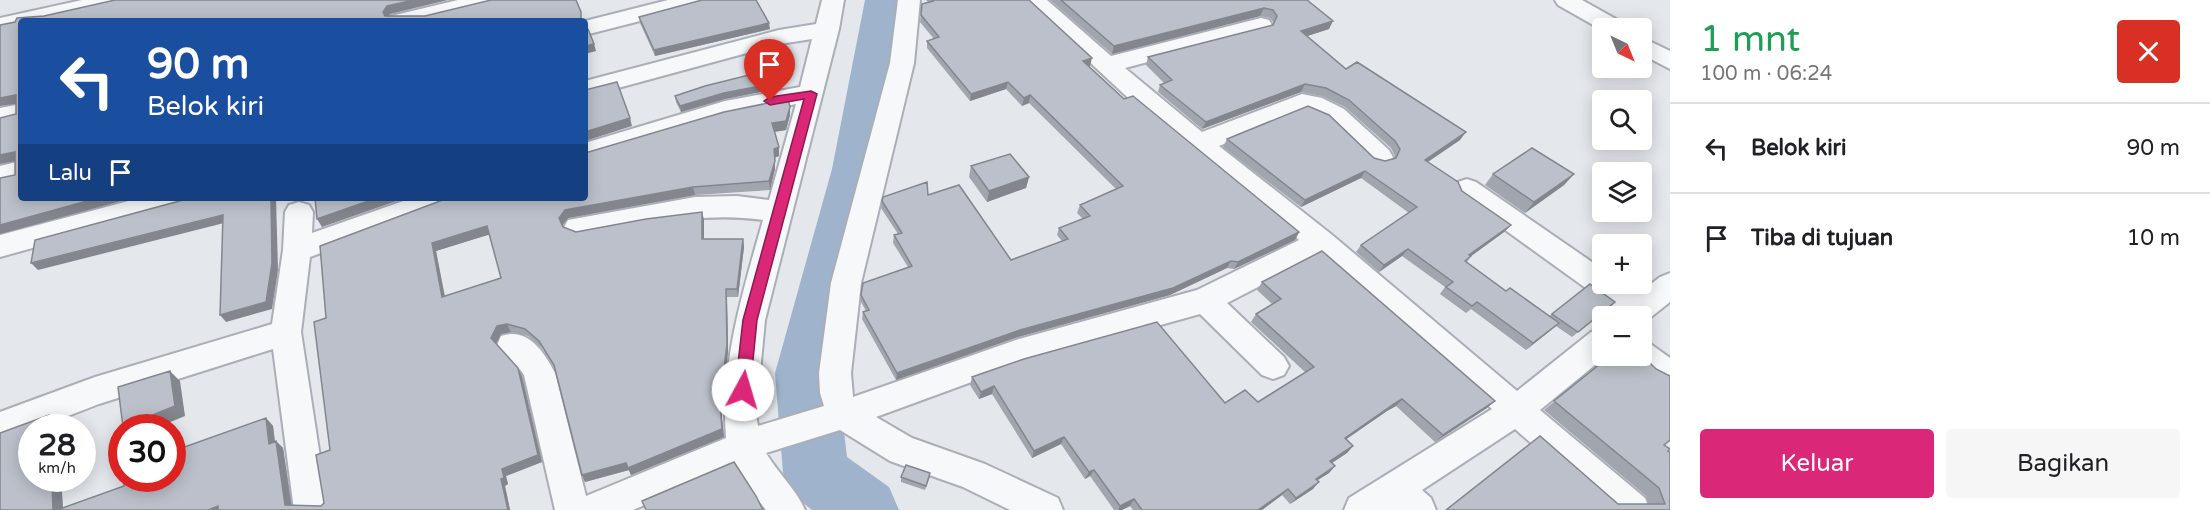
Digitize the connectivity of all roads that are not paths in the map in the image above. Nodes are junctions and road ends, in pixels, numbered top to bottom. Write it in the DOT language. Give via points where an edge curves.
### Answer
graph roads {
  1 [pos="113,0"];
  2 [pos="486,0"];
  3 [pos="695,0"];
  4 [pos="833,0"];
  5 [pos="909,0"];
  6 [pos="1034,0"];
  7 [pos="1566,0"];
  8 [pos="32,18"];
  9 [pos="411,18"];
  10 [pos="1598,18"];
  11 [pos="18,21"];
  12 [pos="0,25"];
  13 [pos="1261,25"];
  14 [pos="588,27"];
  15 [pos="828,29"];
  16 [pos="1652,50"];
  17 [pos="1670,61"];
  18 [pos="1108,65"];
  19 [pos="588,88"];
  20 [pos="811,94"];
  21 [pos="18,113"];
  22 [pos="0,117"];
  23 [pos="1198,144"];
  24 [pos="588,151"];
  25 [pos="1380,157"];
  26 [pos="18,172"];
  27 [pos="0,176"];
  28 [pos="1467,189"];
  29 [pos="167,201"];
  30 [pos="433,201"];
  31 [pos="298,212"];
  32 [pos="780,212"];
  33 [pos="578,227"];
  34 [pos="1321,242"];
  35 [pos="0,246"];
  36 [pos="297,250"];
  37 [pos="1670,285"];
  38 [pos="1205,300"];
  39 [pos="1626,306"];
  40 [pos="1644,306"];
  41 [pos="286,332"];
  42 [pos="512,345"];
  43 [pos="1592,349"];
  44 [pos="1652,362"];
  45 [pos="1272,366"];
  46 [pos="1670,375"];
  47 [pos="1517,410"];
  48 [pos="830,419"];
  49 [pos="0,427"];
  50 [pos="750,444"];
  51 [pos="1408,499"];
  52 [pos="310,510"];
  53 [pos="572,510"];
  54 [pos="593,510"];
  55 [pos="788,510"];
  56 [pos="1046,510"];
  57 [pos="1361,510"];
  58 [pos="1633,510"];
  1 -- 8 [label="street"];
  2 -- 9 [label="street"];
  3 -- 14 [label="street"];
  4 -- 15 [label="street"];
  5 -- 48 [label="street" via="902,63 846,283"];
  6 -- 18 [label="street"];
  7 -- 10 [label="street"];
  11 -- 12 [label="street"];
  13 -- 18 [label="street"];
  15 -- 19 [label="street" via="779,37"];
  15 -- 20 [label="street"];
  16 -- 17 [label="street"];
  18 -- 23 [label="street"];
  20 -- 24 [label="street" via="704,115"];
  20 -- 32 [label="street"];
  21 -- 22 [label="street"];
  23 -- 25 [label="street" via="1302,102 1338,117"];
  23 -- 34 [label="street"];
  26 -- 27 [label="street"];
  28 -- 39 [label="street"];
  29 -- 35 [label="street"];
  30 -- 36 [label="street"];
  31 -- 36 [label="street"];
  32 -- 33 [label="street" via="737,206 695,207"];
  32 -- 50 [label="street" via="750,320 740,414"];
  34 -- 38 [label="street"];
  34 -- 47 [label="street"];
  36 -- 41 [label="street"];
  37 -- 40 [label="street"];
  38 -- 45 [label="street"];
  38 -- 48 [label="street" via="1019,352"];
  41 -- 49 [label="street" via="95,391"];
  41 -- 52 [label="street"];
  42 -- 53 [label="street" via="529,356 539,373"];
  43 -- 47 [label="street"];
  44 -- 46 [label="street"];
  47 -- 51 [label="street"];
  47 -- 58 [label="street"];
  48 -- 50 [label="street"];
  48 -- 56 [label="street" via="973,475"];
  50 -- 54 [label="street"];
  50 -- 55 [label="street" via="765,483"];
  51 -- 57 [label="street"];
}
